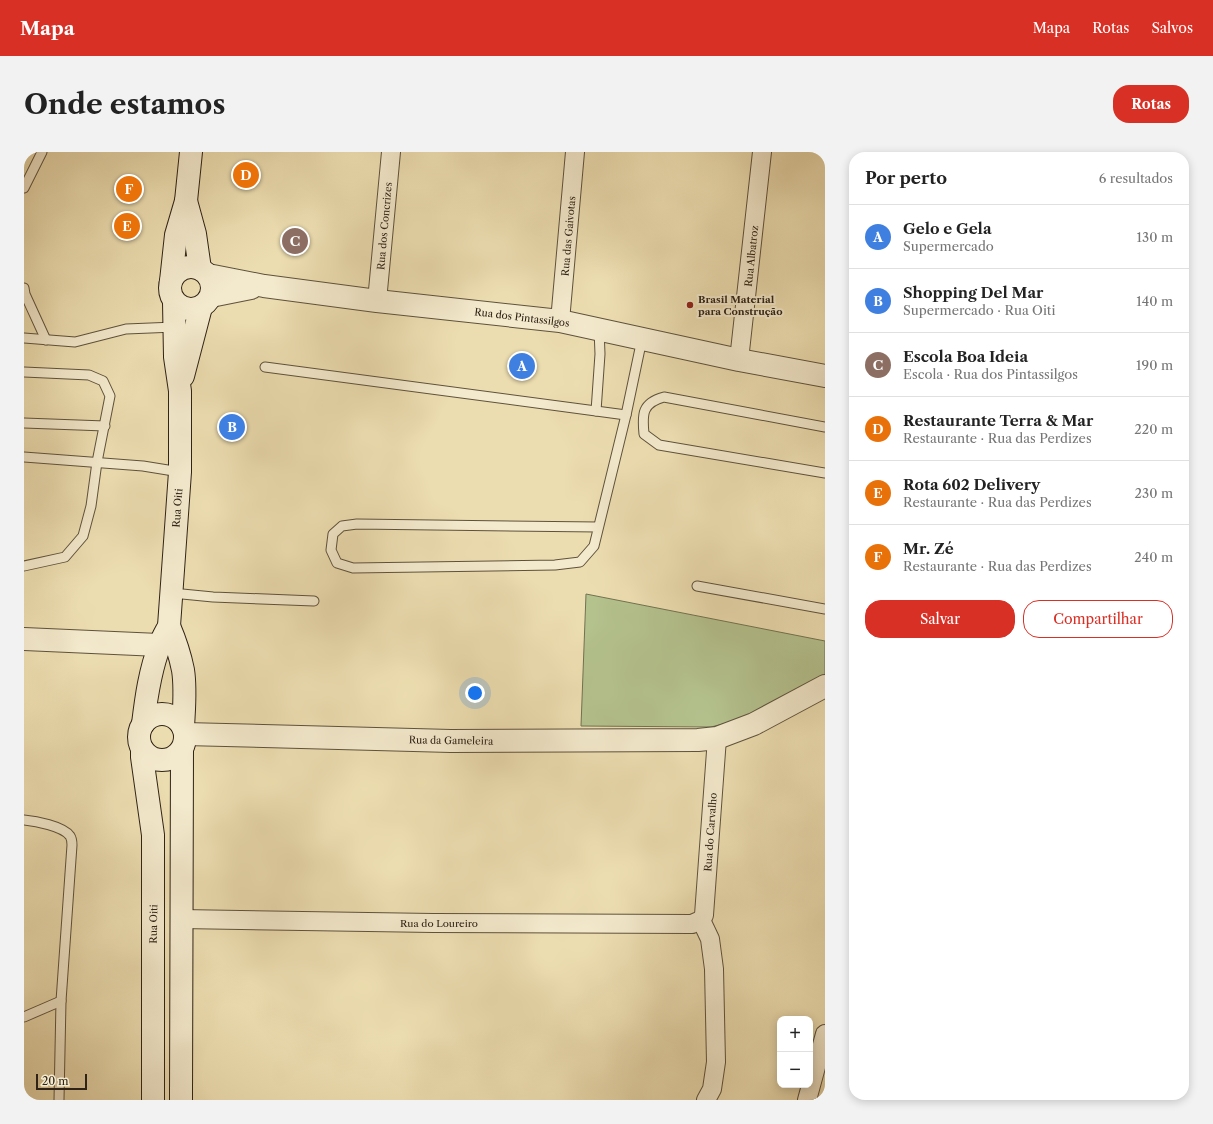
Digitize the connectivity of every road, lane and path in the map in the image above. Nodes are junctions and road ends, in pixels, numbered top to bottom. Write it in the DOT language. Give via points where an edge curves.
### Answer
graph roads {
  1 [pos="42,152"];
  2 [pos="191,152"];
  3 [pos="391,152"];
  4 [pos="575,152"];
  5 [pos="762,152"];
  6 [pos="24,188"];
  7 [pos="186,200"];
  8 [pos="171,280"];
  9 [pos="205,287"];
  10 [pos="24,288"];
  11 [pos="377,301"];
  12 [pos="174,302"];
  13 [pos="560,321"];
  14 [pos="175,327"];
  15 [pos="599,329"];
  16 [pos="24,338"];
  17 [pos="642,339"];
  18 [pos="46,340"];
  19 [pos="740,360"];
  20 [pos="265,367"];
  21 [pos="24,372"];
  22 [pos="825,376"];
  23 [pos="180,391"];
  24 [pos="596,411"];
  25 [pos="626,415"];
  26 [pos="24,423"];
  27 [pos="104,426"];
  28 [pos="825,427"];
  29 [pos="24,457"];
  30 [pos="97,462"];
  31 [pos="180,472"];
  32 [pos="825,473"];
  33 [pos="598,527"];
  34 [pos="24,566"];
  35 [pos="697,586"];
  36 [pos="172,593"];
  37 [pos="314,601"];
  38 [pos="825,609"];
  39 [pos="170,626"];
  40 [pos="24,639"];
  41 [pos="159,645"];
  42 [pos="825,686"];
  43 [pos="143,724"];
  44 [pos="183,737"];
  45 [pos="717,738"];
  46 [pos="142,749"];
  47 [pos="24,820"];
  48 [pos="181,919"];
  49 [pos="699,921"];
  50 [pos="61,1001"];
  51 [pos="24,1017"];
  52 [pos="825,1034"];
  53 [pos="59,1100"];
  54 [pos="153,1100"];
  55 [pos="181,1100"];
  56 [pos="706,1100"];
  57 [pos="807,1100"];
  1 -- 6 [label="lane"];
  2 -- 7 [label="main road"];
  3 -- 11 [label="street, Rua dos Concrizes"];
  4 -- 13 [label="street, Rua das Gaivotas"];
  5 -- 19 [label="street, Rua Albatroz"];
  7 -- 8 [label="main road" via="176,235"];
  7 -- 9 [label="main road"];
  8 -- 9 [label="main road" via="180,270 194,267"];
  8 -- 12 [label="main road" via="170,288"];
  9 -- 11 [label="main road, Rua dos Pintassilgos" via="264,286"];
  9 -- 12 [label="main road" via="194,309 186,309"];
  9 -- 23 [label="main road, Rua Oiti"];
  10 -- 18 [label="lane"];
  11 -- 13 [label="main road, Rua dos Pintassilgos"];
  12 -- 14 [label="main road, Rua Oiti"];
  13 -- 15 [label="main road, Rua dos Pintassilgos"];
  14 -- 18 [label="lane" via="126,329 75,342"];
  14 -- 23 [label="main road, Rua Oiti" via="175,357"];
  15 -- 17 [label="main road, Rua dos Pintassilgos"];
  15 -- 24 [label="lane"];
  16 -- 18 [label="lane"];
  17 -- 19 [label="main road, Rua dos Pintassilgos"];
  17 -- 25 [label="lane"];
  19 -- 22 [label="main road, Rua dos Pintassilgos"];
  20 -- 24 [label="lane"];
  21 -- 27 [label="lane" via="89,375 103,381 110,396"];
  23 -- 31 [label="main road, Rua Oiti"];
  24 -- 25 [label="lane"];
  25 -- 33 [label="lane"];
  26 -- 27 [label="lane"];
  27 -- 30 [label="lane"];
  28 -- 32 [label="lane" via="664,397 654,400 645,409 643,421 644,434 659,444"];
  29 -- 30 [label="lane"];
  30 -- 31 [label="lane"];
  30 -- 34 [label="lane" via="91,506 83,536 65,557"];
  31 -- 36 [label="main road, Rua Oiti"];
  33 -- 33 [label="lane" via="594,546 580,562 555,566 353,568 337,563 331,550 333,534 342,526 357,524"];
  35 -- 38 [label="lane"];
  36 -- 37 [label="lane"];
  36 -- 39 [label="main road, Rua Oiti"];
  39 -- 41 [label="main road, Rua Oiti"];
  39 -- 44 [label="main road, Rua Oiti" via="183,671"];
  40 -- 41 [label="main road"];
  41 -- 43 [label="main road, Rua Oiti"];
  42 -- 45 [label="main road, Rua da Gameleira" via="754,724"];
  43 -- 44 [label="main road" via="155,715 170,715 176,718"];
  43 -- 46 [label="main road" via="139,734"];
  44 -- 45 [label="main road, Rua da Gameleira" via="451,741"];
  44 -- 46 [label="main road" via="177,756 170,759 157,760"];
  44 -- 48 [label="main road, Rua Oiti"];
  45 -- 49 [label="street, Rua do Carvalho" via="704,915"];
  46 -- 54 [label="main road, Rua Oiti" via="154,835"];
  47 -- 50 [label="lane" via="52,826 69,834 71,838"];
  48 -- 49 [label="street, Rua do Loureiro" via="692,924"];
  48 -- 55 [label="main road, Rua Oiti"];
  49 -- 56 [label="street" via="710,939 714,969 716,1062 712,1089"];
  50 -- 51 [label="lane"];
  50 -- 53 [label="lane"];
  52 -- 57 [label="street"];
}
